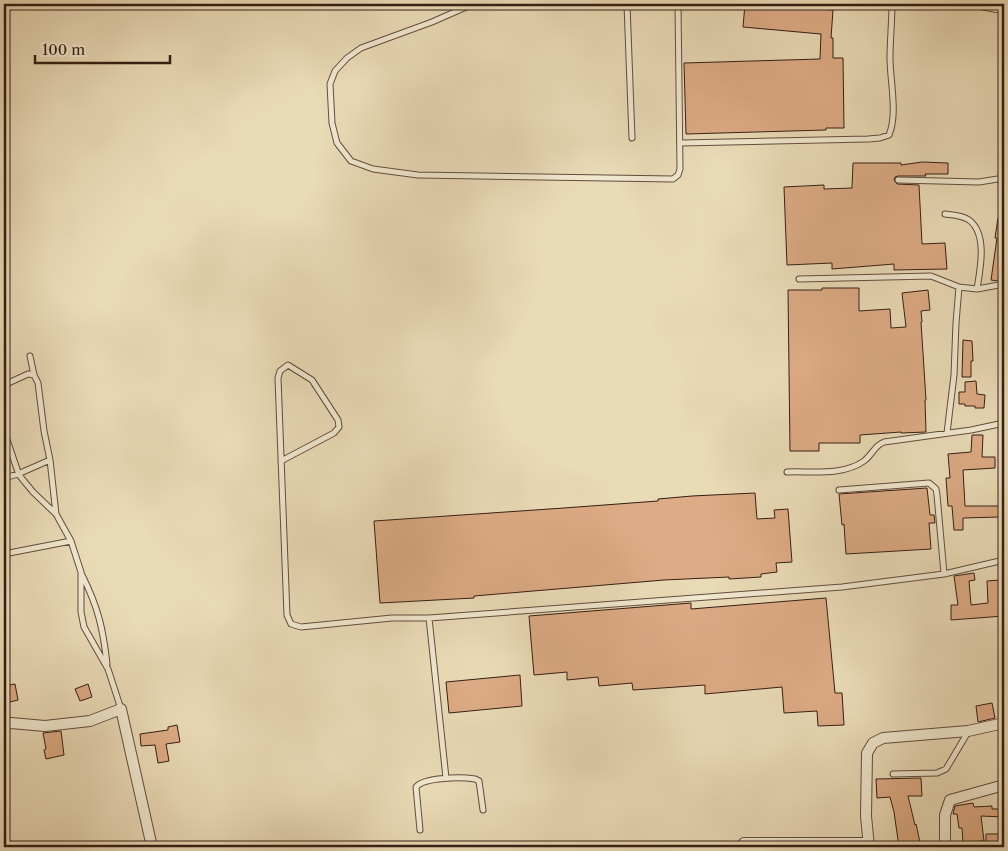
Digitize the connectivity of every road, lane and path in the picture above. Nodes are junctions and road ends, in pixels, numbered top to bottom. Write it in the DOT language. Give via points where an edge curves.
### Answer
graph roads {
  1 [pos="473,4"];
  2 [pos="627,4"];
  3 [pos="678,4"];
  4 [pos="892,4"];
  5 [pos="968,4"];
  6 [pos="1004,11"];
  7 [pos="632,138"];
  8 [pos="681,142"];
  9 [pos="1004,178"];
  10 [pos="898,180"];
  11 [pos="945,214"];
  12 [pos="799,279"];
  13 [pos="1004,284"];
  14 [pos="959,287"];
  15 [pos="977,289"];
  16 [pos="30,356"];
  17 [pos="34,375"];
  18 [pos="4,385"];
  19 [pos="1004,423"];
  20 [pos="4,431"];
  21 [pos="947,433"];
  22 [pos="50,460"];
  23 [pos="281,461"];
  24 [pos="787,472"];
  25 [pos="18,474"];
  26 [pos="4,478"];
  27 [pos="839,490"];
  28 [pos="56,514"];
  29 [pos="71,541"];
  30 [pos="4,554"];
  31 [pos="1004,560"];
  32 [pos="81,572"];
  33 [pos="944,574"];
  34 [pos="429,618"];
  35 [pos="108,669"];
  36 [pos="121,709"];
  37 [pos="1004,723"];
  38 [pos="4,724"];
  39 [pos="968,731"];
  40 [pos="893,774"];
  41 [pos="446,778"];
  42 [pos="1004,784"];
  43 [pos="483,810"];
  44 [pos="420,830"];
  45 [pos="744,843"];
  46 [pos="869,845"];
  47 [pos="152,847"];
  48 [pos="945,847"];
  1 -- 8 [label="lane" via="361,48 335,71 330,84 332,123 337,143 351,161 373,169 418,175 673,178 680,170"];
  2 -- 7 [label="lane"];
  3 -- 8 [label="lane"];
  4 -- 8 [label="lane" via="893,114 889,135 849,140"];
  5 -- 6 [label="lane"];
  9 -- 10 [label="lane" via="979,182"];
  11 -- 15 [label="lane" via="968,219 975,227 980,239"];
  12 -- 14 [label="lane" via="932,276"];
  13 -- 15 [label="lane"];
  14 -- 15 [label="lane"];
  14 -- 21 [label="lane"];
  16 -- 17 [label="lane"];
  17 -- 18 [label="lane" via="28,374"];
  17 -- 22 [label="lane"];
  19 -- 21 [label="lane"];
  20 -- 25 [label="lane"];
  21 -- 24 [label="lane" via="878,444 867,459 849,469"];
  22 -- 25 [label="lane"];
  22 -- 28 [label="lane"];
  23 -- 23 [label="lane" via="278,378 288,364 312,380 338,420 339,427 334,433"];
  23 -- 34 [label="lane" via="287,615 291,624 301,627 392,618"];
  25 -- 26 [label="lane"];
  25 -- 28 [label="lane"];
  27 -- 33 [label="lane" via="929,483 937,495"];
  28 -- 29 [label="lane"];
  29 -- 30 [label="lane"];
  29 -- 32 [label="lane"];
  31 -- 33 [label="lane"];
  32 -- 35 [label="lane" via="99,614"];
  32 -- 35 [label="lane" via="84,627"];
  33 -- 34 [label="lane" via="842,587"];
  34 -- 41 [label="lane"];
  35 -- 36 [label="lane"];
  36 -- 38 [label="street" via="90,721 45,726"];
  36 -- 47 [label="street"];
  37 -- 39 [label="street"];
  39 -- 40 [label="lane" via="946,769 937,773"];
  39 -- 46 [label="street" via="883,738 873,743 867,753 866,765"];
  41 -- 43 [label="lane" via="479,781"];
  41 -- 44 [label="lane" via="422,782 416,787"];
  42 -- 48 [label="street" via="950,800 945,815"];
  45 -- 46 [label="street"];
}
